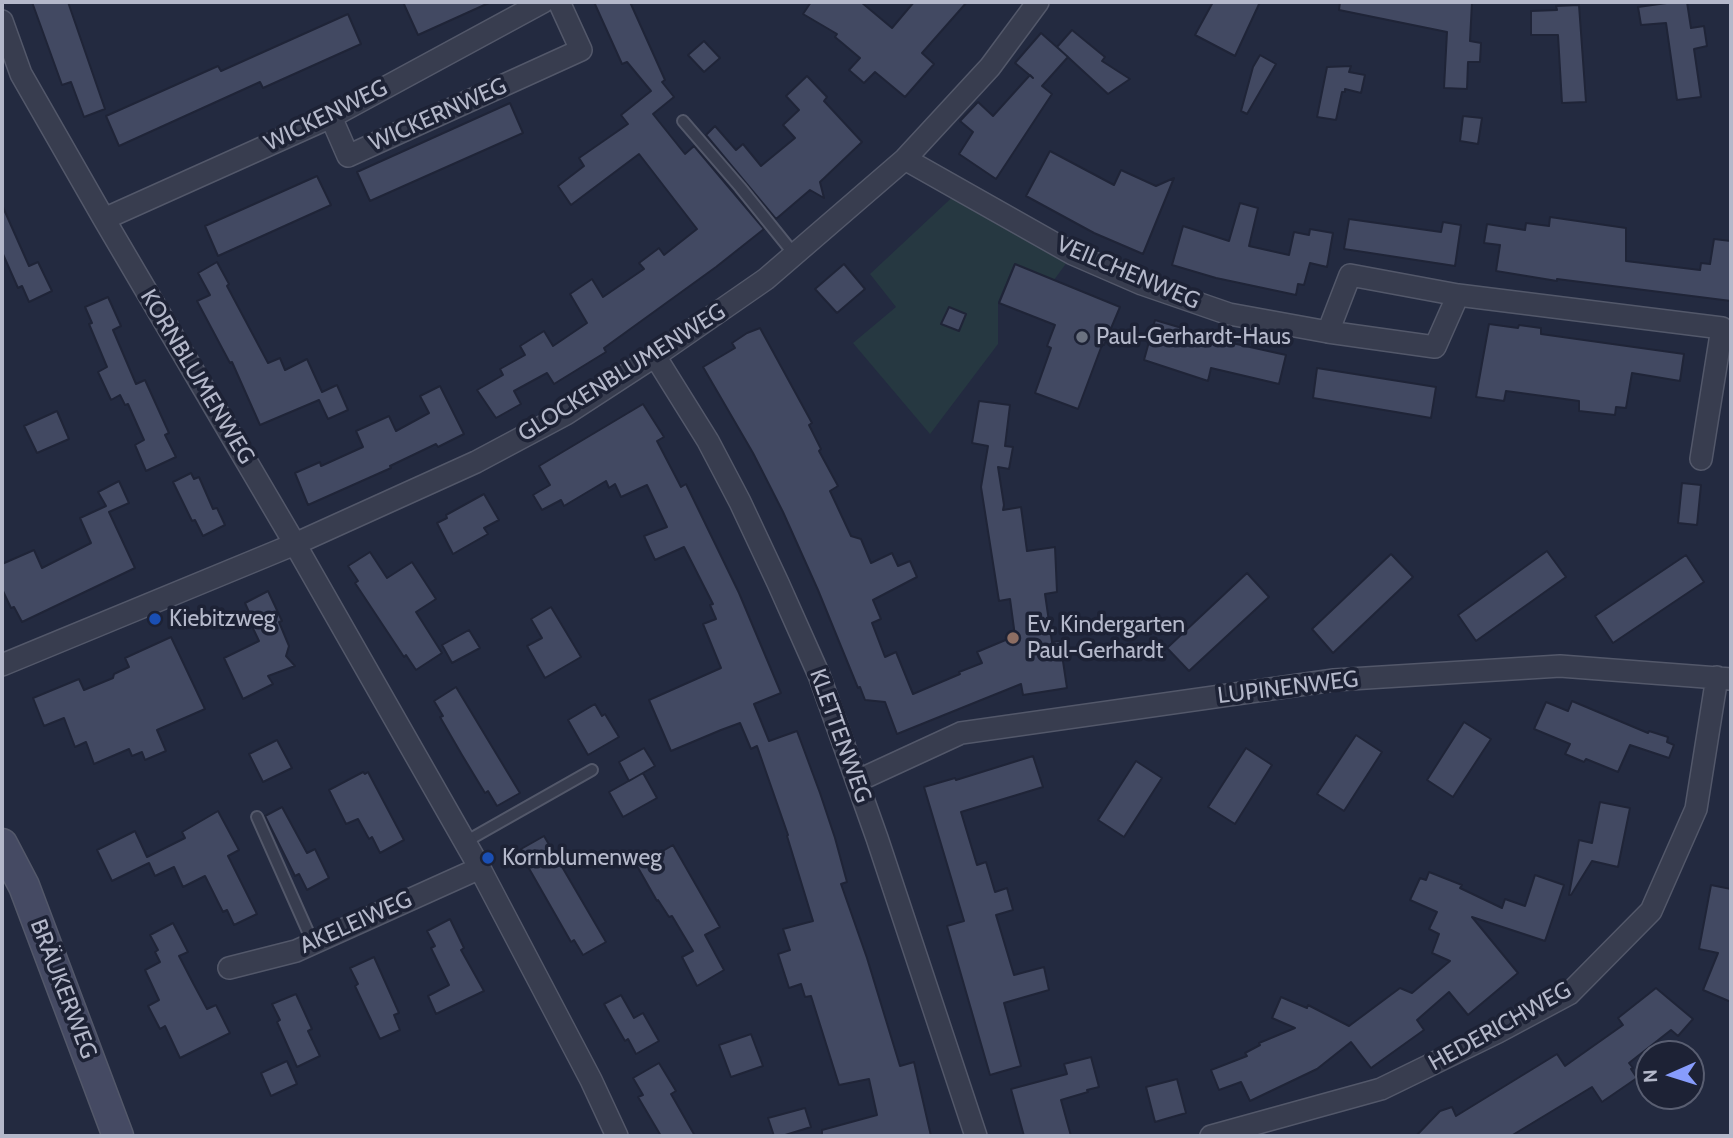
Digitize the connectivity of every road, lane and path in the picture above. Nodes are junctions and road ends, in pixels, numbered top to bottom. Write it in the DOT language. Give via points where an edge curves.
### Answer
graph roads {
  1 [pos="543,2"];
  2 [pos="559,2"];
  3 [pos="1038,2"];
  4 [pos="2,21"];
  5 [pos="331,117"];
  6 [pos="683,121"];
  7 [pos="905,159"];
  8 [pos="104,219"];
  9 [pos="794,254"];
  10 [pos="1458,295"];
  11 [pos="1328,332"];
  12 [pos="655,356"];
  13 [pos="1701,459"];
  14 [pos="295,544"];
  15 [pos="2,665"];
  16 [pos="1724,678"];
  17 [pos="593,770"];
  18 [pos="857,781"];
  19 [pos="257,817"];
  20 [pos="465,842"];
  21 [pos="2,844"];
  22 [pos="480,868"];
  23 [pos="313,943"];
  24 [pos="229,968"];
  25 [pos="118,1136"];
  26 [pos="617,1136"];
  27 [pos="976,1136"];
  28 [pos="1211,1136"];
  1 -- 5 [label="street, WICKENWEG"];
  2 -- 5 [label="street, WICKERNWEG" via="581,50 348,156"];
  3 -- 7 [label="street, GLOCKENBLUMENWEG" via="990,67"];
  4 -- 8 [label="street, KORNBLUMENWEG" via="21,74"];
  5 -- 8 [label="street, WICKENWEG"];
  6 -- 9 [label="lane"];
  7 -- 9 [label="street, GLOCKENBLUMENWEG"];
  7 -- 11 [label="street, VEILCHENWEG" via="1073,254 1142,284 1229,314"];
  8 -- 14 [label="street, KORNBLUMENWEG"];
  9 -- 12 [label="street, GLOCKENBLUMENWEG"];
  10 -- 11 [label="street, VEILCHENWEG" via="1435,347"];
  10 -- 11 [label="street" via="1350,275"];
  10 -- 13 [label="street" via="1722,328"];
  12 -- 14 [label="street, GLOCKENBLUMENWEG" via="566,414 476,462"];
  12 -- 18 [label="street, KLETTENWEG" via="708,441 768,559 819,675"];
  14 -- 15 [label="street, GLOCKENBLUMENWEG"];
  14 -- 20 [label="street, KORNBLUMENWEG"];
  16 -- 18 [label="street, LUPINENWEG" via="1560,666 1334,680 961,733"];
  16 -- 28 [label="street, HEDERICHWEG" via="1696,809 1651,911 1569,994 1381,1089"];
  17 -- 20 [label="lane"];
  18 -- 27 [label="street, KLETTENWEG"];
  19 -- 23 [label="lane"];
  20 -- 22 [label="street, KORNBLUMENWEG"];
  21 -- 25 [label="main road, BRÄUKERWEG" via="24,886"];
  22 -- 23 [label="street, AKELEIWEG"];
  22 -- 26 [label="street, KORNBLUMENWEG"];
  23 -- 24 [label="street, AKELEIWEG"];
}
